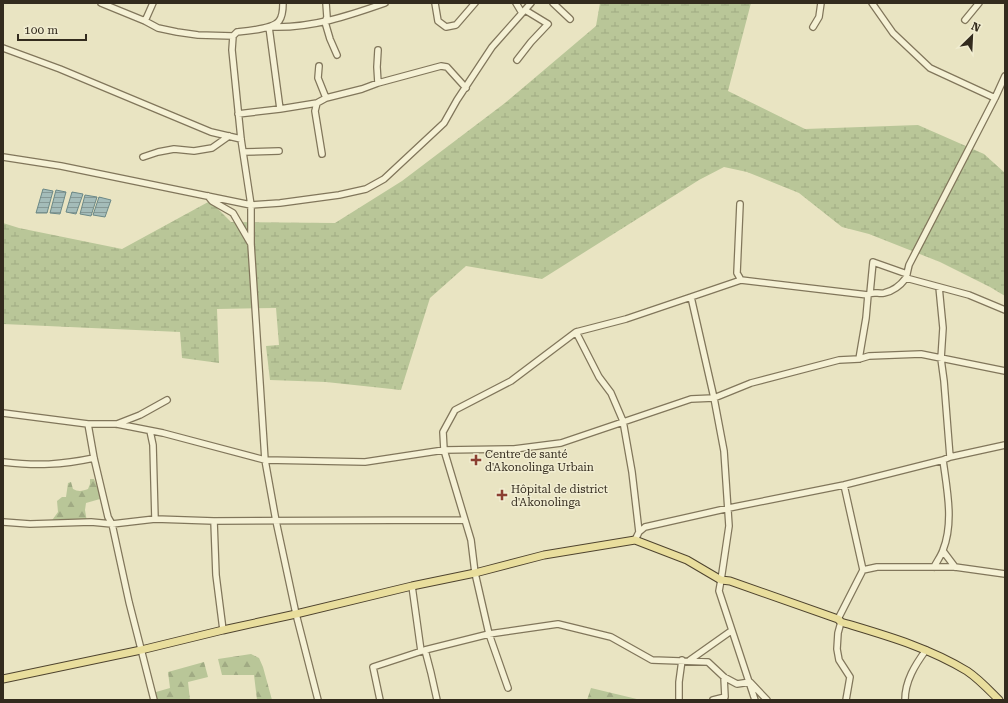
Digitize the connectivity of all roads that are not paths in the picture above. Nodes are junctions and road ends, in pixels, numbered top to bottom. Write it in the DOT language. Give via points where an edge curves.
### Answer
graph roads {
  1 [pos="101,3"];
  2 [pos="153,3"];
  3 [pos="283,3"];
  4 [pos="326,3"];
  5 [pos="385,3"];
  6 [pos="435,3"];
  7 [pos="475,3"];
  8 [pos="516,3"];
  9 [pos="531,3"];
  10 [pos="553,3"];
  11 [pos="821,3"];
  12 [pos="872,3"];
  13 [pos="979,3"];
  14 [pos="524,11"];
  15 [pos="570,19"];
  16 [pos="965,20"];
  17 [pos="145,21"];
  18 [pos="325,22"];
  19 [pos="271,27"];
  20 [pos="813,27"];
  21 [pos="233,36"];
  22 [pos="3,48"];
  23 [pos="378,50"];
  24 [pos="337,55"];
  25 [pos="517,60"];
  26 [pos="319,66"];
  27 [pos="1005,76"];
  28 [pos="378,83"];
  29 [pos="466,88"];
  30 [pos="326,98"];
  31 [pos="995,98"];
  32 [pos="317,103"];
  33 [pos="280,109"];
  34 [pos="238,114"];
  35 [pos="230,136"];
  36 [pos="241,139"];
  37 [pos="279,151"];
  38 [pos="243,152"];
  39 [pos="322,154"];
  40 [pos="3,157"];
  41 [pos="144,157"];
  42 [pos="208,196"];
  43 [pos="740,204"];
  44 [pos="251,205"];
  45 [pos="251,244"];
  46 [pos="906,276"];
  47 [pos="741,280"];
  48 [pos="939,287"];
  49 [pos="869,294"];
  50 [pos="691,297"];
  51 [pos="1005,310"];
  52 [pos="576,332"];
  53 [pos="859,359"];
  54 [pos="940,359"];
  55 [pos="1005,371"];
  56 [pos="714,398"];
  57 [pos="167,400"];
  58 [pos="3,413"];
  59 [pos="623,421"];
  60 [pos="88,424"];
  61 [pos="117,424"];
  62 [pos="150,431"];
  63 [pos="1005,445"];
  64 [pos="444,450"];
  65 [pos="950,457"];
  66 [pos="94,458"];
  67 [pos="266,460"];
  68 [pos="943,460"];
  69 [pos="3,462"];
  70 [pos="844,485"];
  71 [pos="729,508"];
  72 [pos="155,519"];
  73 [pos="464,520"];
  74 [pos="214,521"];
  75 [pos="276,521"];
  76 [pos="3,522"];
  77 [pos="112,524"];
  78 [pos="639,532"];
  79 [pos="635,540"];
  80 [pos="943,551"];
  81 [pos="934,567"];
  82 [pos="955,567"];
  83 [pos="863,570"];
  84 [pos="475,573"];
  85 [pos="1005,574"];
  86 [pos="721,580"];
  87 [pos="412,586"];
  88 [pos="296,614"];
  89 [pos="839,621"];
  90 [pos="223,630"];
  91 [pos="731,631"];
  92 [pos="489,634"];
  93 [pos="141,650"];
  94 [pos="926,650"];
  95 [pos="423,651"];
  96 [pos="682,660"];
  97 [pos="690,660"];
  98 [pos="724,677"];
  99 [pos="3,679"];
  100 [pos="750,682"];
  101 [pos="508,688"];
  102 [pos="154,700"];
  103 [pos="318,700"];
  104 [pos="380,700"];
  105 [pos="437,700"];
  106 [pos="679,700"];
  107 [pos="713,700"];
  108 [pos="755,700"];
  109 [pos="767,700"];
  110 [pos="846,700"];
  111 [pos="905,700"];
  112 [pos="999,700"];
  1 -- 17 [label="street"];
  2 -- 17 [label="street"];
  3 -- 19 [label="street" via="280,21"];
  4 -- 18 [label="street"];
  5 -- 18 [label="street"];
  6 -- 7 [label="street" via="438,21 446,27 456,25"];
  8 -- 14 [label="street"];
  9 -- 14 [label="street"];
  10 -- 15 [label="street"];
  11 -- 20 [label="street" via="819,17"];
  12 -- 31 [label="street" via="894,33 930,68"];
  13 -- 16 [label="street"];
  14 -- 25 [label="street" via="548,24"];
  14 -- 29 [label="street" via="492,47"];
  17 -- 21 [label="street" via="158,28 177,32"];
  18 -- 19 [label="street"];
  18 -- 24 [label="street"];
  19 -- 21 [label="street" via="237,32"];
  19 -- 33 [label="street"];
  21 -- 34 [label="street"];
  22 -- 35 [label="street" via="211,132"];
  23 -- 28 [label="street"];
  26 -- 30 [label="street" via="318,78"];
  27 -- 31 [label="street"];
  28 -- 29 [label="street" via="445,66"];
  28 -- 30 [label="street"];
  29 -- 44 [label="street" via="444,123 407,159 374,186 339,195"];
  30 -- 32 [label="street"];
  31 -- 46 [label="street" via="909,265"];
  32 -- 33 [label="street"];
  32 -- 39 [label="street" via="315,111"];
  33 -- 34 [label="street"];
  34 -- 36 [label="street"];
  35 -- 36 [label="street"];
  35 -- 41 [label="street" via="212,148 194,152 174,149"];
  36 -- 38 [label="street"];
  37 -- 38 [label="street"];
  38 -- 44 [label="street"];
  40 -- 42 [label="street"];
  42 -- 44 [label="street"];
  42 -- 45 [label="street" via="233,213"];
  43 -- 47 [label="street" via="736,273"];
  44 -- 45 [label="street"];
  45 -- 67 [label="street"];
  46 -- 48 [label="street"];
  46 -- 49 [label="street" via="898,288"];
  46 -- 49 [label="street" via="873,262"];
  47 -- 49 [label="street"];
  47 -- 50 [label="street"];
  48 -- 51 [label="street" via="969,295"];
  48 -- 54 [label="street" via="943,328"];
  49 -- 53 [label="street"];
  50 -- 52 [label="street" via="626,319"];
  50 -- 56 [label="street"];
  52 -- 59 [label="street" via="599,377 611,392"];
  52 -- 64 [label="street" via="511,381 456,410 443,432"];
  53 -- 54 [label="street" via="869,356 921,354"];
  53 -- 56 [label="street" via="839,360 751,383"];
  54 -- 55 [label="street"];
  54 -- 65 [label="street"];
  56 -- 59 [label="street" via="691,399"];
  56 -- 71 [label="street" via="724,451"];
  57 -- 61 [label="street"];
  58 -- 60 [label="street"];
  59 -- 64 [label="street" via="562,443 514,449"];
  59 -- 78 [label="street"];
  60 -- 61 [label="street"];
  60 -- 66 [label="street"];
  61 -- 62 [label="street"];
  62 -- 67 [label="street"];
  62 -- 72 [label="street" via="153,445"];
  63 -- 65 [label="street"];
  64 -- 67 [label="street" via="365,462"];
  64 -- 73 [label="street"];
  65 -- 68 [label="street"];
  66 -- 69 [label="street" via="50,465"];
  66 -- 77 [label="street" via="108,518"];
  67 -- 75 [label="street"];
  68 -- 70 [label="street"];
  68 -- 80 [label="street" via="948,504 948,530"];
  70 -- 71 [label="street"];
  70 -- 83 [label="street"];
  71 -- 78 [label="street" via="645,527"];
  71 -- 86 [label="street"];
  72 -- 74 [label="street"];
  72 -- 77 [label="street"];
  73 -- 75 [label="street"];
  73 -- 84 [label="street" via="471,540"];
  74 -- 75 [label="street"];
  74 -- 90 [label="street" via="216,575"];
  75 -- 88 [label="street"];
  76 -- 77 [label="street"];
  77 -- 93 [label="street"];
  78 -- 79 [label="street"];
  79 -- 84 [label="main road" via="544,555"];
  79 -- 86 [label="main road" via="687,560"];
  80 -- 81 [label="street"];
  80 -- 82 [label="street"];
  81 -- 82 [label="street"];
  81 -- 83 [label="street" via="876,567"];
  82 -- 85 [label="street"];
  83 -- 89 [label="street"];
  84 -- 87 [label="main road"];
  84 -- 92 [label="street"];
  86 -- 89 [label="main road" via="730,581"];
  86 -- 91 [label="street" via="718,591"];
  87 -- 88 [label="main road"];
  87 -- 95 [label="street"];
  88 -- 90 [label="main road"];
  88 -- 103 [label="street"];
  89 -- 94 [label="main road"];
  89 -- 110 [label="street" via="839,660 850,677"];
  90 -- 93 [label="main road"];
  91 -- 97 [label="street"];
  91 -- 100 [label="street"];
  92 -- 95 [label="street"];
  92 -- 96 [label="street" via="558,624 611,637 652,660"];
  92 -- 101 [label="street"];
  93 -- 99 [label="main road"];
  93 -- 102 [label="street"];
  94 -- 111 [label="street" via="910,677"];
  94 -- 112 [label="main road" via="967,671"];
  95 -- 104 [label="street" via="373,667"];
  95 -- 105 [label="street"];
  96 -- 97 [label="street"];
  96 -- 106 [label="street"];
  97 -- 98 [label="street" via="708,662"];
  98 -- 100 [label="street" via="736,684"];
  98 -- 107 [label="street" via="725,697"];
  100 -- 108 [label="street"];
  100 -- 109 [label="street"];
}
